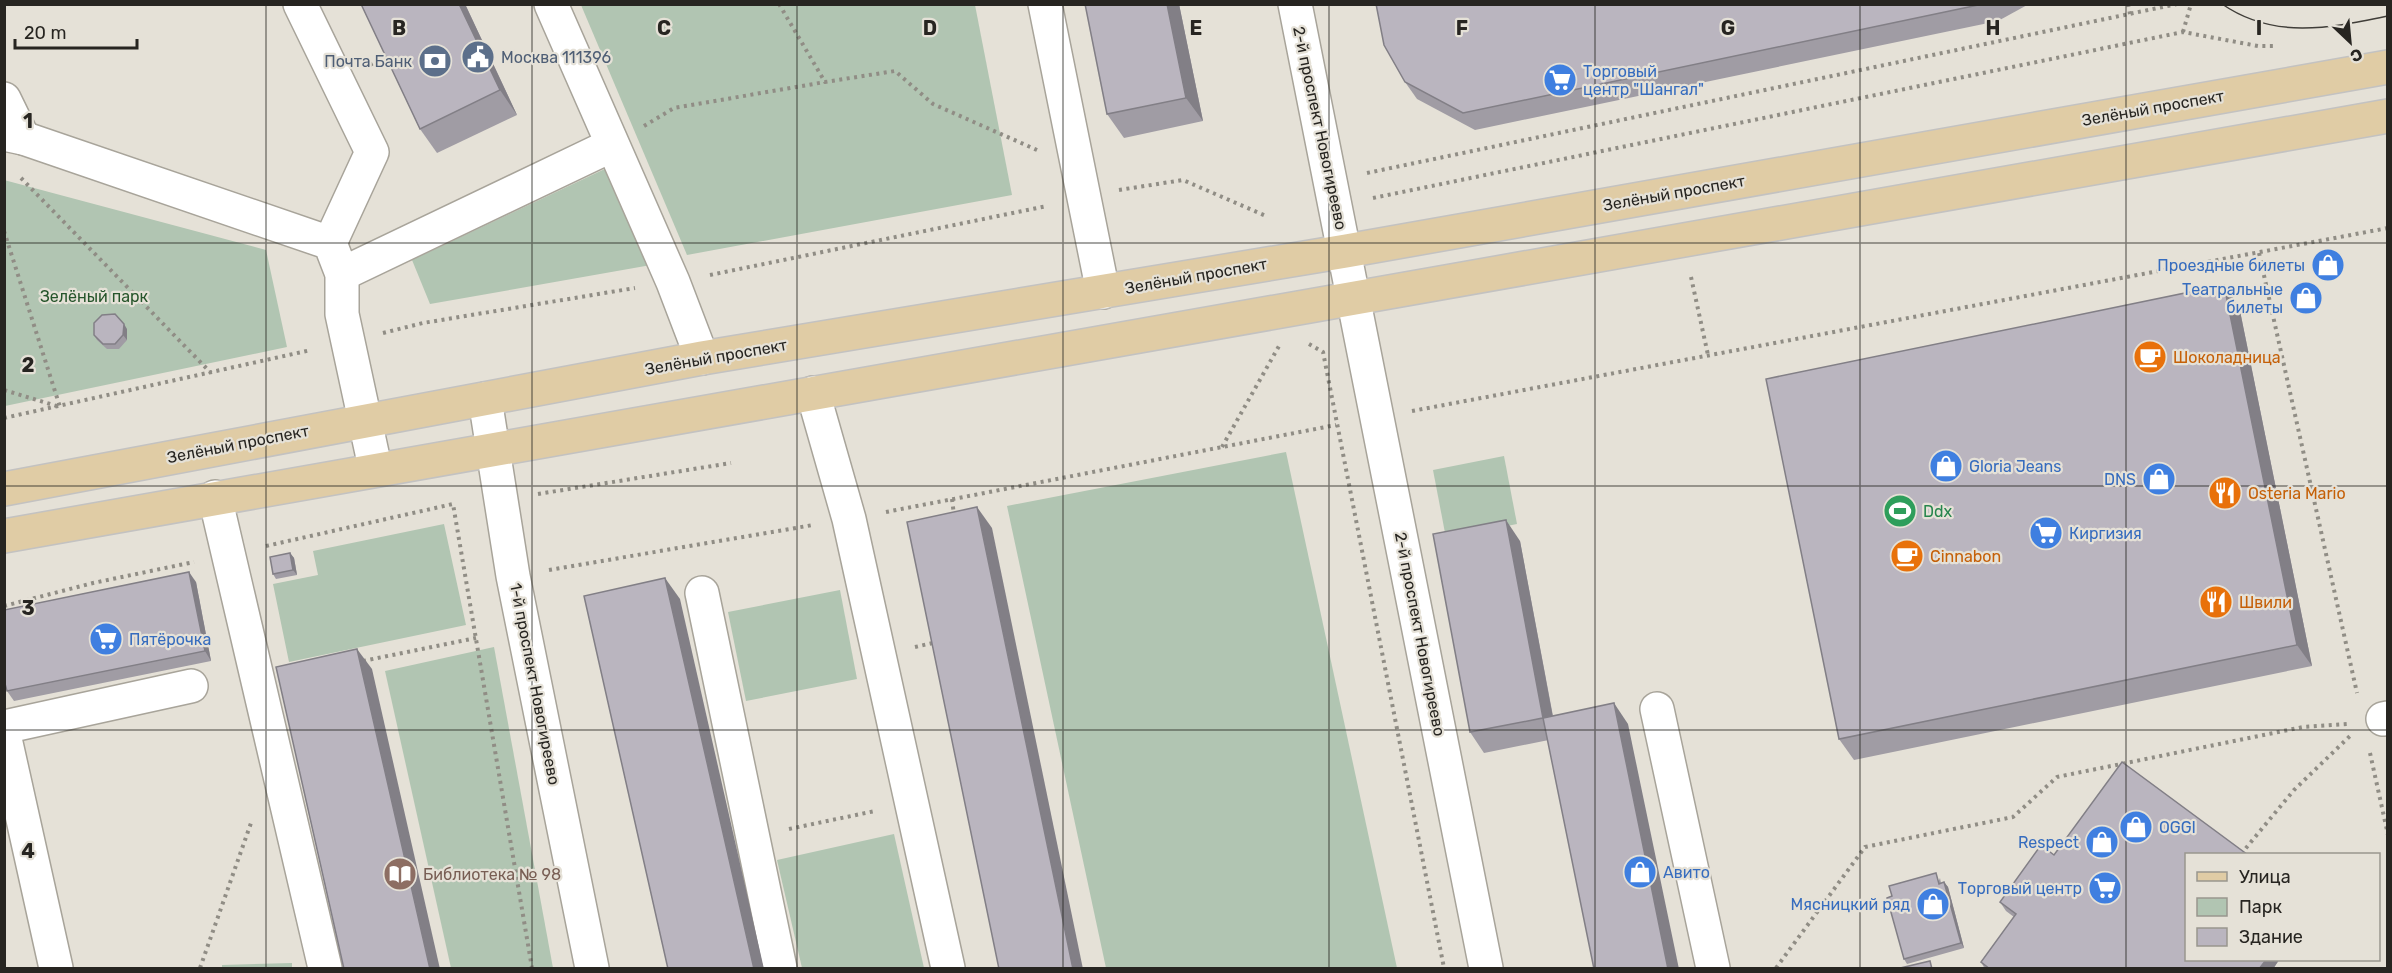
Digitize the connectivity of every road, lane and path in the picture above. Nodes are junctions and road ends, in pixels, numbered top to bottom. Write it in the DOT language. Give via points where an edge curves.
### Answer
graph roads {
  1 [pos="300,4"];
  2 [pos="551,4"];
  3 [pos="780,4"];
  4 [pos="1045,4"];
  5 [pos="1295,4"];
  6 [pos="2128,4"];
  7 [pos="2177,4"];
  8 [pos="2191,4"];
  9 [pos="2130,14"];
  10 [pos="2183,32"];
  11 [pos="2282,46"];
  12 [pos="2388,67"];
  13 [pos="825,82"];
  14 [pos="4,99"];
  15 [pos="2388,116"];
  16 [pos="14,136"];
  17 [pos="612,145"];
  18 [pos="13,170"];
  19 [pos="1363,173"];
  20 [pos="1081,184"];
  21 [pos="1368,199"];
  22 [pos="1266,216"];
  23 [pos="2388,228"];
  24 [pos="4,231"];
  25 [pos="1683,241"];
  26 [pos="330,243"];
  27 [pos="1346,251"];
  28 [pos="2259,253"];
  29 [pos="342,274"];
  30 [pos="673,282"];
  31 [pos="1103,292"];
  32 [pos="1354,298"];
  33 [pos="348,341"];
  34 [pos="1282,342"];
  35 [pos="1306,342"];
  36 [pos="1708,355"];
  37 [pos="702,358"];
  38 [pos="211,373"];
  39 [pos="4,390"];
  40 [pos="813,393"];
  41 [pos="485,399"];
  42 [pos="60,407"];
  43 [pos="1407,412"];
  44 [pos="4,418"];
  45 [pos="365,421"];
  46 [pos="492,446"];
  47 [pos="1221,447"];
  48 [pos="375,467"];
  49 [pos="4,489"];
  50 [pos="215,498"];
  51 [pos="952,499"];
  52 [pos="955,520"];
  53 [pos="4,536"];
  54 [pos="468,583"];
  55 [pos="702,593"];
  56 [pos="936,630"];
  57 [pos="476,638"];
  58 [pos="879,655"];
  59 [pos="351,664"];
  60 [pos="191,686"];
  61 [pos="1657,709"];
  62 [pos="2378,720"];
  63 [pos="4,727"];
  64 [pos="4,734"];
  65 [pos="912,803"];
  66 [pos="253,819"];
  67 [pos="2388,835"];
  68 [pos="753,837"];
  69 [pos="2242,853"];
  70 [pos="56,969"];
  71 [pos="200,969"];
  72 [pos="325,969"];
  73 [pos="532,969"];
  74 [pos="592,969"];
  75 [pos="780,969"];
  76 [pos="948,969"];
  77 [pos="1444,969"];
  78 [pos="1486,969"];
  79 [pos="1713,969"];
  80 [pos="1776,969"];
  1 -- 26 [label="street" via="372,152"];
  2 -- 17 [label="street"];
  3 -- 13 [label="path"];
  4 -- 20 [label="street"];
  5 -- 27 [label="street, 2-й проспект Новогиреево"];
  6 -- 9 [label="path"];
  7 -- 9 [label="path"];
  8 -- 10 [label="path"];
  9 -- 19 [label="path"];
  10 -- 11 [label="path" via="2258,46"];
  10 -- 21 [label="path"];
  12 -- 27 [label="main road, Зелёный проспект"];
  13 -- 17 [label="path" via="674,108"];
  13 -- 20 [label="path" via="896,71 933,104"];
  14 -- 16 [label="street"];
  15 -- 25 [label="main road"];
  16 -- 26 [label="street"];
  17 -- 29 [label="street"];
  17 -- 30 [label="street"];
  18 -- 38 [label="path"];
  20 -- 22 [label="path" via="1183,180"];
  20 -- 30 [label="path"];
  20 -- 31 [label="street"];
  23 -- 28 [label="path"];
  24 -- 42 [label="path"];
  25 -- 32 [label="main road"];
  25 -- 36 [label="path"];
  26 -- 29 [label="street"];
  27 -- 31 [label="main road, Зелёный проспект"];
  27 -- 32 [label="street, 2-й проспект Новогиреево"];
  28 -- 36 [label="path"];
  28 -- 62 [label="path"];
  29 -- 33 [label="street" via="342,314"];
  30 -- 33 [label="path" via="423,323"];
  30 -- 37 [label="street"];
  31 -- 37 [label="main road, Зелёный проспект"];
  32 -- 40 [label="main road"];
  32 -- 78 [label="street, 2-й проспект Новогиреево"];
  33 -- 38 [label="path"];
  33 -- 45 [label="street"];
  34 -- 47 [label="path"];
  35 -- 77 [label="path" via="1323,352"];
  36 -- 43 [label="path"];
  37 -- 41 [label="main road, Зелёный проспект"];
  38 -- 42 [label="path"];
  39 -- 42 [label="path"];
  40 -- 46 [label="main road"];
  40 -- 58 [label="street" via="849,519"];
  41 -- 45 [label="main road, Зелёный проспект"];
  41 -- 46 [label="street, 1-й проспект Новогиреево"];
  42 -- 44 [label="path"];
  45 -- 48 [label="street"];
  45 -- 49 [label="main road, Зелёный проспект"];
  46 -- 48 [label="main road"];
  46 -- 74 [label="street, 1-й проспект Новогиреево" via="513,576"];
  48 -- 50 [label="main road"];
  50 -- 53 [label="main road"];
  50 -- 72 [label="street"];
  51 -- 52 [label="path"];
  54 -- 57 [label="path"];
  55 -- 68 [label="street"];
  56 -- 58 [label="path" via="938,642"];
  57 -- 59 [label="path"];
  57 -- 73 [label="path"];
  58 -- 65 [label="street"];
  60 -- 63 [label="street"];
  61 -- 79 [label="street"];
  62 -- 67 [label="path"];
  62 -- 69 [label="path" via="2294,790"];
  62 -- 80 [label="path" via="2303,727 2057,777 2013,817 1865,847"];
  64 -- 70 [label="street"];
  65 -- 68 [label="path"];
  65 -- 76 [label="street"];
  66 -- 71 [label="path"];
  68 -- 75 [label="street"];
}
